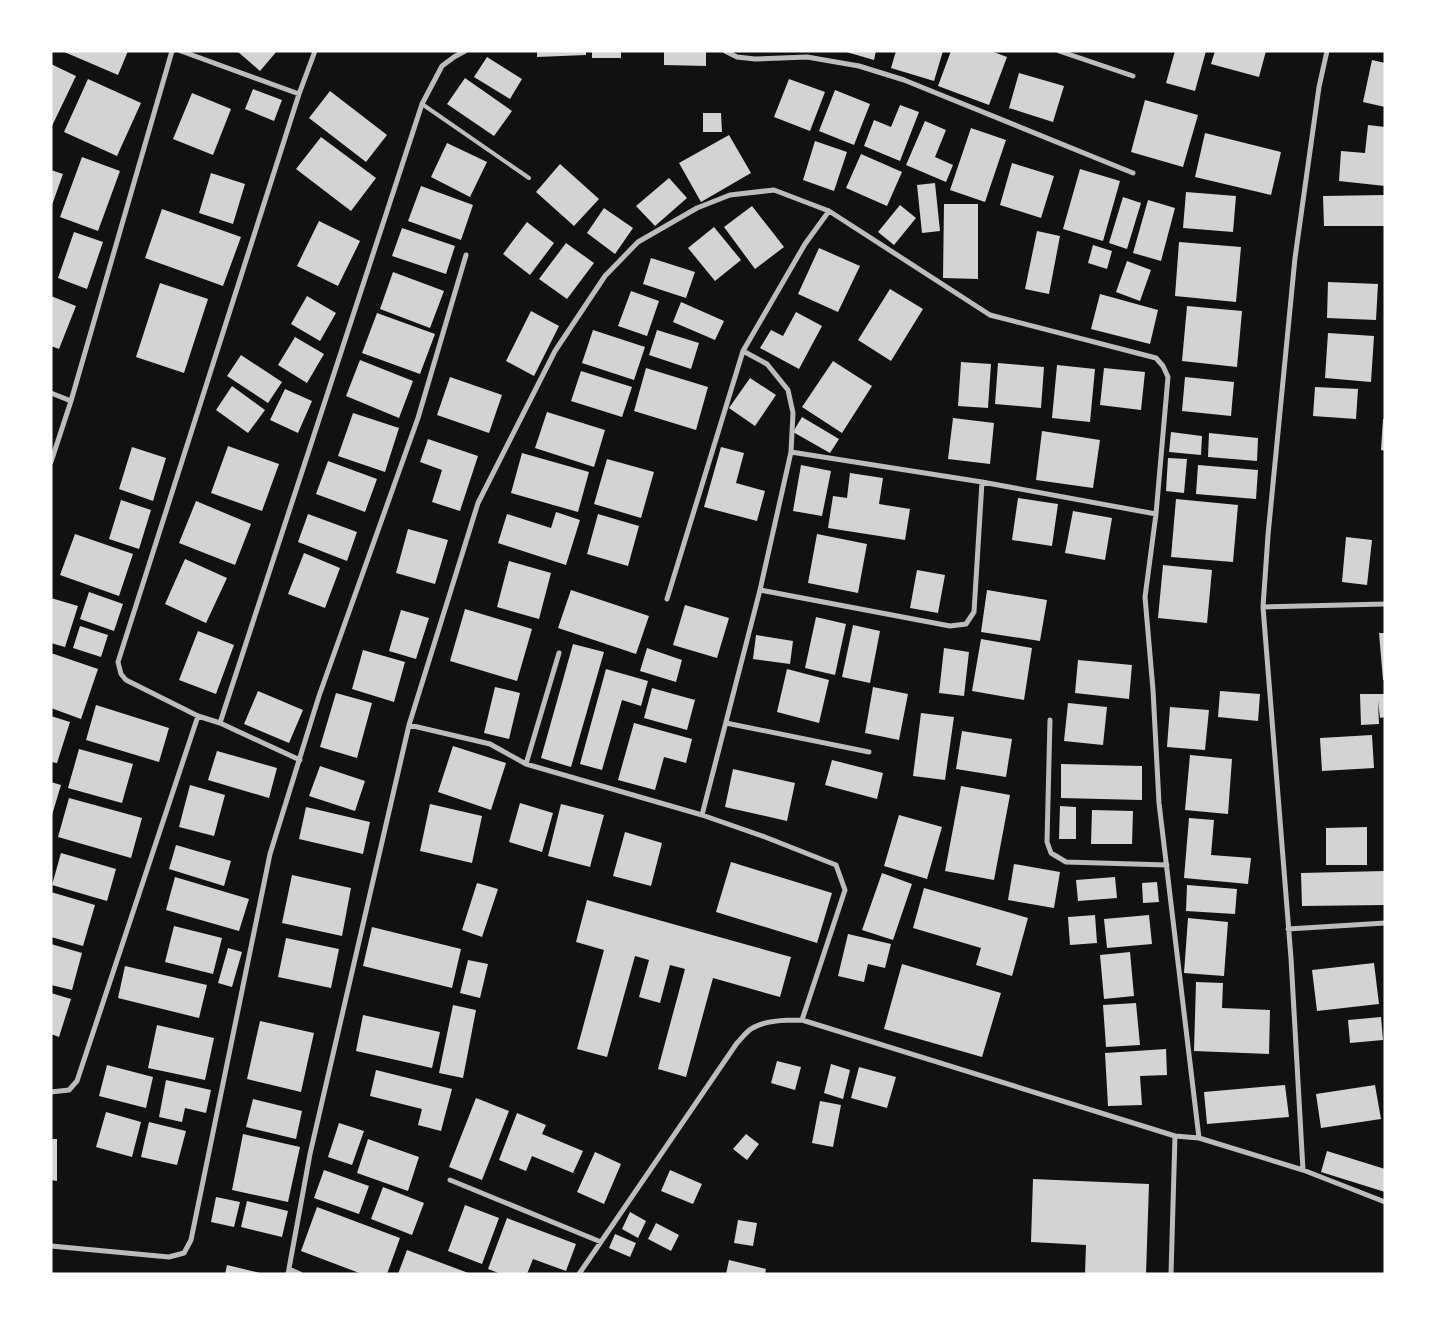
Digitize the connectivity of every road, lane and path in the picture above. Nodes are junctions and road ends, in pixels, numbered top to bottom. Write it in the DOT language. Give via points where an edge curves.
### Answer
graph roads {
  1 [pos="172,51"];
  2 [pos="181,51"];
  3 [pos="315,51"];
  4 [pos="465,51"];
  5 [pos="725,51"];
  6 [pos="1058,51"];
  7 [pos="1327,51"];
  8 [pos="1133,76"];
  9 [pos="299,94"];
  10 [pos="422,104"];
  11 [pos="1133,173"];
  12 [pos="529,178"];
  13 [pos="830,211"];
  14 [pos="466,255"];
  15 [pos="743,351"];
  16 [pos="51,393"];
  17 [pos="71,401"];
  18 [pos="791,452"];
  19 [pos="51,462"];
  20 [pos="982,482"];
  21 [pos="1156,514"];
  22 [pos="760,590"];
  23 [pos="667,599"];
  24 [pos="1385,604"];
  25 [pos="1263,607"];
  26 [pos="559,653"];
  27 [pos="198,716"];
  28 [pos="1050,720"];
  29 [pos="726,723"];
  30 [pos="220,724"];
  31 [pos="409,725"];
  32 [pos="869,752"];
  33 [pos="300,760"];
  34 [pos="526,764"];
  35 [pos="702,815"];
  36 [pos="1167,865"];
  37 [pos="1385,923"];
  38 [pos="1288,929"];
  39 [pos="802,1020"];
  40 [pos="51,1092"];
  41 [pos="1175,1136"];
  42 [pos="1199,1138"];
  43 [pos="1303,1170"];
  44 [pos="450,1180"];
  45 [pos="1385,1202"];
  46 [pos="601,1242"];
  47 [pos="51,1246"];
  48 [pos="288,1271"];
  49 [pos="300,1274"];
  50 [pos="579,1274"];
  51 [pos="1171,1274"];
  1 -- 17 [label="street"];
  2 -- 9 [label="street"];
  3 -- 9 [label="street"];
  4 -- 10 [label="street" via="442,66"];
  5 -- 11 [label="street" via="737,57 754,59 807,57 859,66 904,80"];
  6 -- 8 [label="street"];
  7 -- 25 [label="street" via="1295,258"];
  9 -- 27 [label="street" via="118,662 126,680"];
  10 -- 12 [label="lane"];
  10 -- 30 [label="street"];
  13 -- 15 [label="street" via="805,244"];
  13 -- 21 [label="street" via="990,315 1156,358 1168,377"];
  13 -- 31 [label="street" via="774,190 730,195 697,208 638,242 605,276 555,351 478,502"];
  14 -- 33 [label="street" via="418,418 319,696"];
  15 -- 18 [label="street" via="767,364 788,390 792,413"];
  15 -- 23 [label="street"];
  16 -- 17 [label="street"];
  17 -- 19 [label="street"];
  18 -- 20 [label="street"];
  18 -- 22 [label="street"];
  20 -- 21 [label="street"];
  20 -- 22 [label="street" via="974,612 966,624 950,626"];
  21 -- 36 [label="street" via="1145,597 1159,803"];
  22 -- 29 [label="street"];
  24 -- 25 [label="street"];
  25 -- 38 [label="street"];
  26 -- 34 [label="street"];
  27 -- 30 [label="street"];
  27 -- 40 [label="street" via="76,1081 69,1090"];
  28 -- 36 [label="street" via="1047,842 1052,852 1066,862"];
  29 -- 32 [label="street"];
  29 -- 35 [label="street"];
  30 -- 33 [label="street"];
  31 -- 34 [label="street" via="490,744"];
  31 -- 48 [label="street" via="310,1154"];
  33 -- 47 [label="street" via="270,854 191,1240 184,1253 169,1257"];
  34 -- 35 [label="street"];
  35 -- 39 [label="street" via="836,865 845,890"];
  36 -- 42 [label="street"];
  37 -- 38 [label="street"];
  38 -- 43 [label="street"];
  39 -- 41 [label="street"];
  39 -- 46 [label="street" via="772,1021 752,1028 737,1043"];
  41 -- 42 [label="street"];
  41 -- 51 [label="street"];
  42 -- 43 [label="street"];
  43 -- 45 [label="street"];
  44 -- 46 [label="street"];
  46 -- 50 [label="street"];
  48 -- 49 [label="street"];
}
